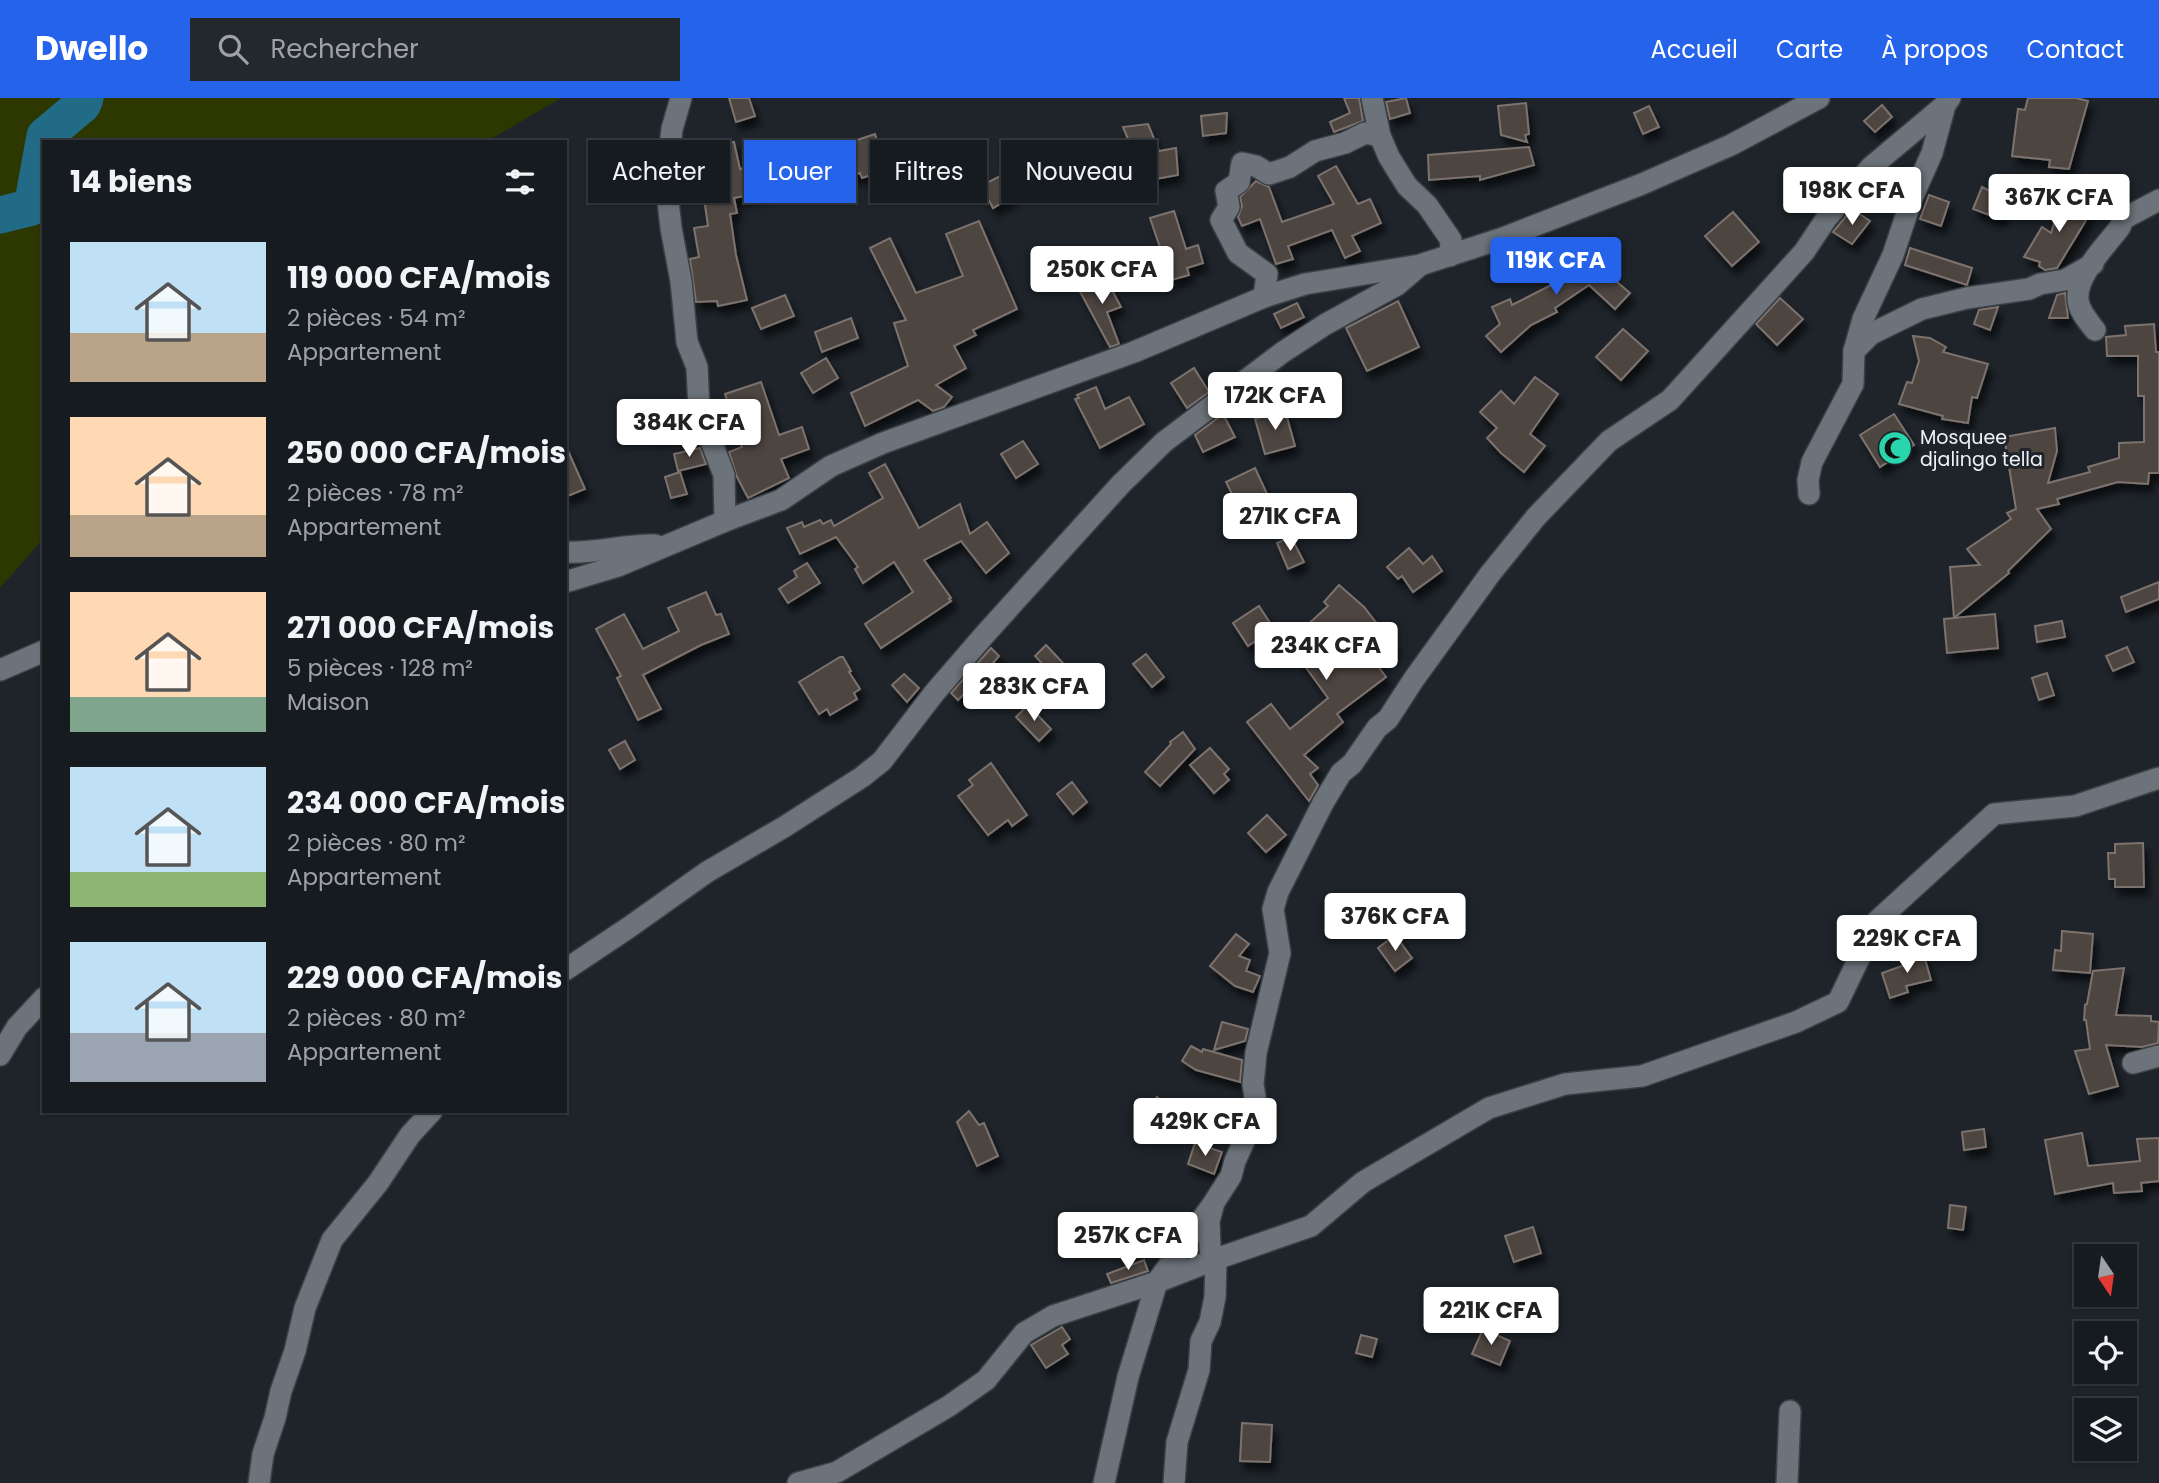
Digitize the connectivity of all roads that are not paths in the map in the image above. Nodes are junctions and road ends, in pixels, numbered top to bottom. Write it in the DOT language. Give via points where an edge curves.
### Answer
graph roads {
  1 [pos="681,98"];
  2 [pos="1371,98"];
  3 [pos="1819,98"];
  4 [pos="1948,102"];
  5 [pos="1380,136"];
  6 [pos="2159,200"];
  7 [pos="1450,256"];
  8 [pos="2093,264"];
  9 [pos="1420,265"];
  10 [pos="1264,297"];
  11 [pos="2095,330"];
  12 [pos="1854,351"];
  13 [pos="1810,494"];
  14 [pos="725,521"];
  15 [pos="663,547"];
  16 [pos="567,552"];
  17 [pos="567,581"];
  18 [pos="42,652"];
  19 [pos="0,670"];
  20 [pos="2159,778"];
  21 [pos="567,969"];
  22 [pos="42,1000"];
  23 [pos="0,1055"];
  24 [pos="2159,1056"];
  25 [pos="2133,1063"];
  26 [pos="430,1113"];
  27 [pos="1213,1204"];
  28 [pos="1216,1259"];
  29 [pos="1157,1282"];
  30 [pos="1790,1411"];
  31 [pos="260,1483"];
  32 [pos="798,1483"];
  33 [pos="1104,1483"];
  34 [pos="1174,1483"];
  35 [pos="1787,1483"];
  1 -- 14 [label="street" via="666,183 687,342 697,367 699,409 724,475"];
  2 -- 5 [label="street"];
  3 -- 7 [label="street" via="1731,145 1642,184"];
  4 -- 12 [label="street"];
  4 -- 27 [label="street" via="1871,167 1804,252 1670,400 1609,442 1536,517 1388,719 1341,773 1278,892 1273,909 1280,953 1256,1053 1254,1112 1231,1176"];
  5 -- 7 [label="street" via="1407,186 1427,205 1451,240"];
  5 -- 10 [label="street" via="1364,133 1269,174 1242,163 1240,182 1226,191 1229,207 1221,220 1238,253 1267,274"];
  6 -- 8 [label="street" via="2123,219"];
  7 -- 9 [label="street"];
  8 -- 11 [label="street" via="2078,288 2078,303"];
  8 -- 12 [label="street" via="2066,280 1922,309 1871,334"];
  9 -- 10 [label="street" via="1305,284"];
  9 -- 21 [label="street" via="1397,285 1283,352 1164,442 987,632 882,761 862,778 707,872"];
  10 -- 14 [label="street" via="1134,352 883,443 831,466 781,500"];
  12 -- 13 [label="street" via="1853,384 1812,462"];
  14 -- 15 [label="street"];
  15 -- 16 [label="street" via="636,544 598,552"];
  15 -- 17 [label="street"];
  18 -- 19 [label="street"];
  20 -- 28 [label="street" via="2075,806 1994,814 1877,922 1838,1002 1796,1022 1642,1076 1565,1084 1489,1108 1363,1182 1311,1226"];
  22 -- 23 [label="street" via="17,1027"];
  24 -- 25 [label="street"];
  26 -- 31 [label="street" via="332,1240 304,1308 263,1454"];
  27 -- 28 [label="street" via="1210,1249"];
  27 -- 29 [label="street"];
  28 -- 29 [label="street"];
  28 -- 34 [label="street" via="1212,1314 1177,1442"];
  29 -- 32 [label="street" via="1053,1316 1024,1333 986,1380 949,1406 837,1472"];
  29 -- 33 [label="street" via="1128,1377"];
  30 -- 35 [label="street"];
}
